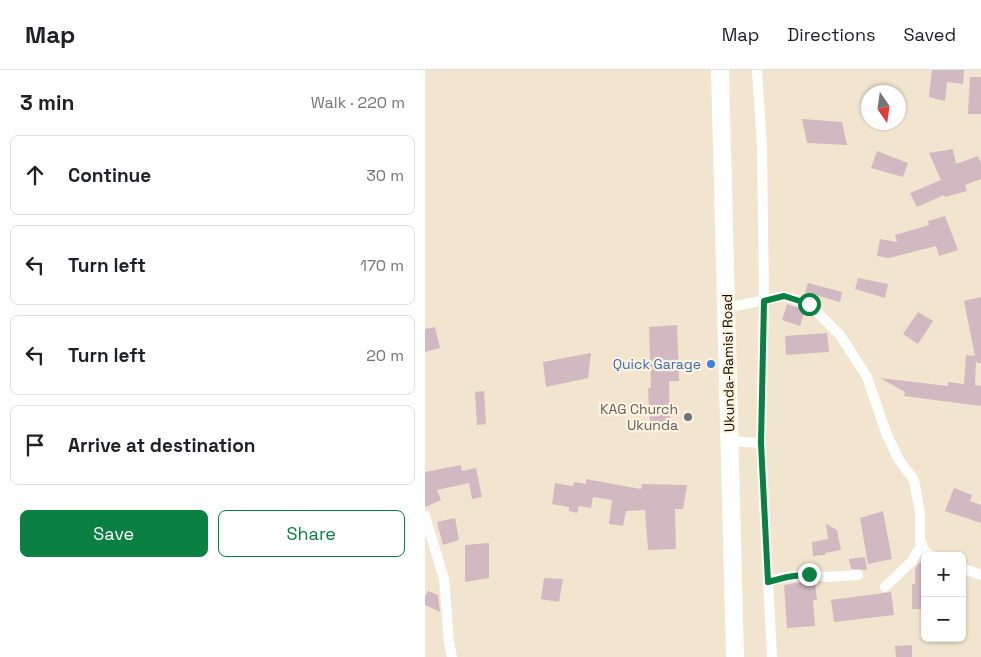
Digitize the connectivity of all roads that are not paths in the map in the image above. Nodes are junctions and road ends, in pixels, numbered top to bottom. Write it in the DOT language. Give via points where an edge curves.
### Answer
graph roads {
  1 [pos="720,70"];
  2 [pos="757,70"];
  3 [pos="764,301"];
  4 [pos="726,308"];
  5 [pos="730,441"];
  6 [pos="761,443"];
  7 [pos="425,516"];
  8 [pos="922,544"];
  9 [pos="926,552"];
  10 [pos="966,569"];
  11 [pos="858,575"];
  12 [pos="981,575"];
  13 [pos="768,582"];
  14 [pos="885,587"];
  15 [pos="452,657"];
  16 [pos="735,657"];
  17 [pos="772,657"];
  1 -- 4 [label="highway, Ukunda-Ramisi Road"];
  2 -- 3 [label="street" via="762,148"];
  3 -- 4 [label="street"];
  3 -- 6 [label="street"];
  3 -- 8 [label="street" via="784,296 809,304 840,335 867,377 887,435 899,460 914,480"];
  4 -- 5 [label="highway, Ukunda-Ramisi Road"];
  5 -- 6 [label="street"];
  5 -- 16 [label="highway, Ukunda-Ramisi Road"];
  6 -- 13 [label="street"];
  7 -- 15 [label="street" via="444,579"];
  8 -- 9 [label="street"];
  8 -- 14 [label="street" via="912,561"];
  10 -- 12 [label="street"];
  11 -- 13 [label="street" via="827,577 809,574"];
  13 -- 17 [label="street"];
}
